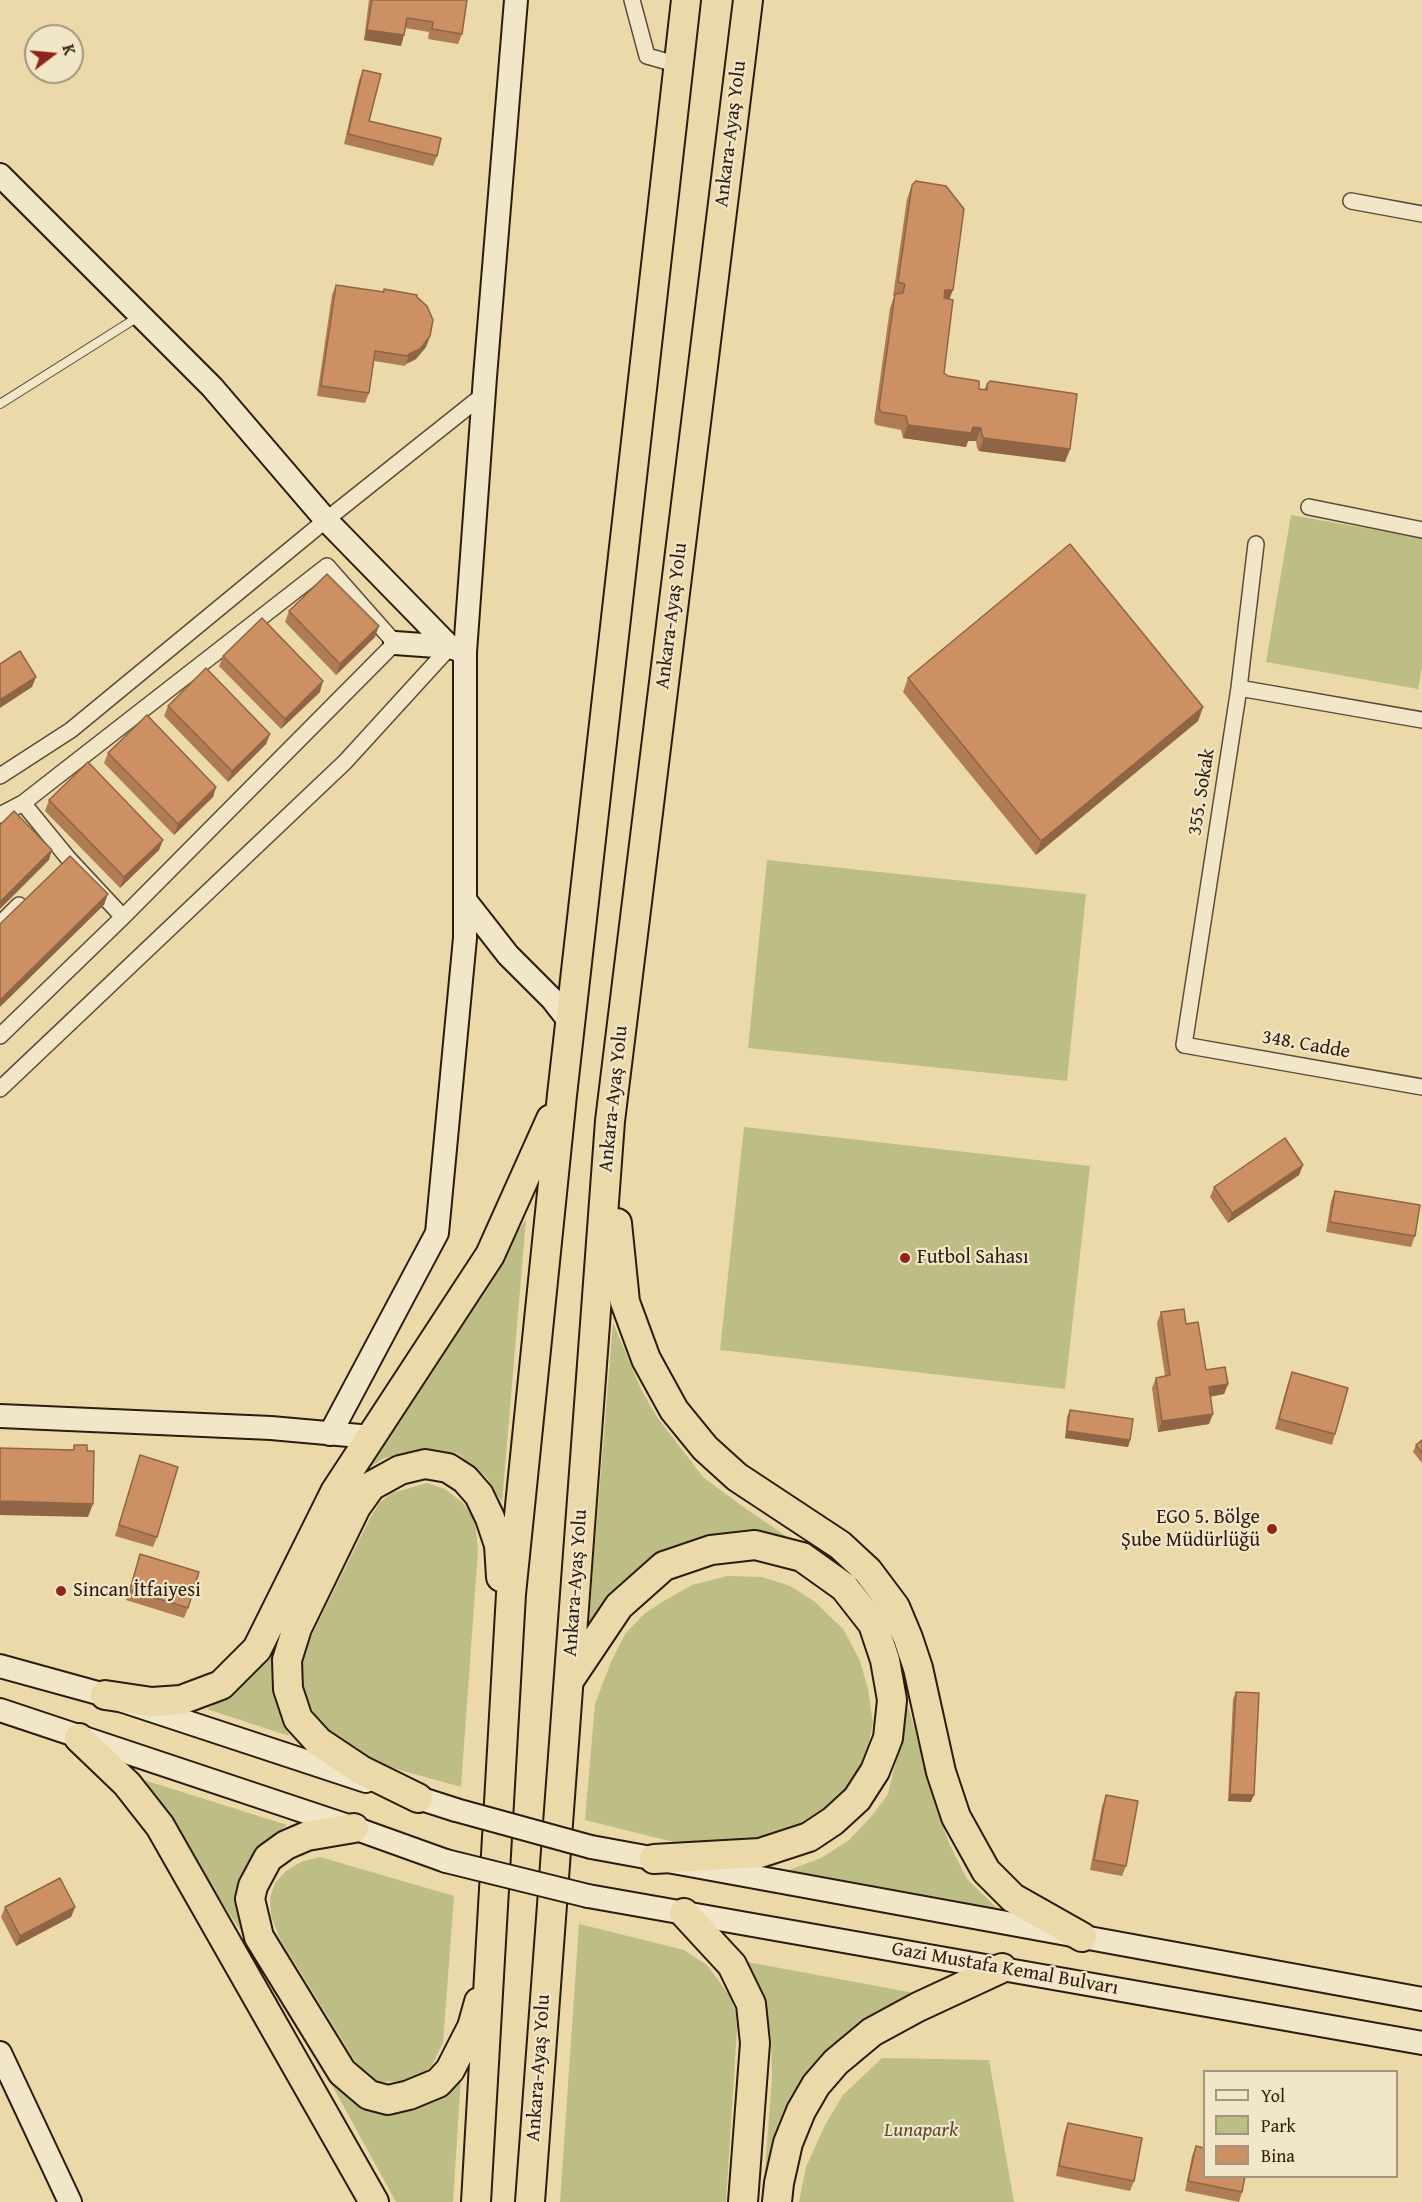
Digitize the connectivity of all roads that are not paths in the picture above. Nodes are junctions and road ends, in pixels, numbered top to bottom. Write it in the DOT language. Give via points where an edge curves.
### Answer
graph roads {
  1 [pos="516,0"];
  2 [pos="632,0"];
  3 [pos="686,0"];
  4 [pos="748,0"];
  5 [pos="679,65"];
  6 [pos="0,175"];
  7 [pos="1351,201"];
  8 [pos="1422,214"];
  9 [pos="141,316"];
  10 [pos="483,395"];
  11 [pos="0,404"];
  12 [pos="1309,507"];
  13 [pos="326,520"];
  14 [pos="1422,530"];
  15 [pos="1256,544"];
  16 [pos="395,643"];
  17 [pos="457,650"];
  18 [pos="1239,688"];
  19 [pos="1422,720"];
  20 [pos="0,776"];
  21 [pos="23,803"];
  22 [pos="0,814"];
  23 [pos="34,891"];
  24 [pos="465,900"];
  25 [pos="123,917"];
  26 [pos="0,924"];
  27 [pos="570,1022"];
  28 [pos="0,1036"];
  29 [pos="1184,1045"];
  30 [pos="1422,1087"];
  31 [pos="0,1089"];
  32 [pos="562,1095"];
  33 [pos="610,1121"];
  34 [pos="0,1416"];
  35 [pos="330,1434"];
  36 [pos="371,1437"];
  37 [pos="0,1666"];
  38 [pos="508,1667"];
  39 [pos="569,1681"];
  40 [pos="105,1695"];
  41 [pos="4,1712"];
  42 [pos="79,1738"];
  43 [pos="418,1798"];
  44 [pos="354,1828"];
  45 [pos="654,1859"];
  46 [pos="684,1913"];
  47 [pos="1082,1937"];
  48 [pos="490,1959"];
  49 [pos="1002,1968"];
  50 [pos="1422,1999"];
  51 [pos="1422,2043"];
  52 [pos="0,2053"];
  53 [pos="70,2202"];
  54 [pos="375,2202"];
  55 [pos="476,2202"];
  56 [pos="530,2202"];
  57 [pos="744,2202"];
  58 [pos="777,2202"];
  1 -- 10 [label="main road"];
  2 -- 5 [label="street" via="647,56"];
  3 -- 5 [label="highway"];
  4 -- 33 [label="highway, Ankara-Ayaş Yolu"];
  5 -- 27 [label="highway"];
  6 -- 9 [label="main road"];
  7 -- 8 [label="street"];
  9 -- 11 [label="lane"];
  9 -- 13 [label="main road" via="212,387"];
  10 -- 13 [label="street"];
  10 -- 17 [label="main road"];
  12 -- 14 [label="street"];
  13 -- 17 [label="main road"];
  13 -- 20 [label="street" via="71,730"];
  15 -- 18 [label="street, 355. Sokak"];
  16 -- 17 [label="main road"];
  16 -- 21 [label="street" via="327,566"];
  16 -- 25 [label="street"];
  17 -- 24 [label="main road"];
  17 -- 31 [label="street" via="345,762"];
  18 -- 19 [label="street"];
  18 -- 29 [label="street, 355. Sokak"];
  21 -- 22 [label="street"];
  21 -- 25 [label="street" via="64,862"];
  23 -- 26 [label="street"];
  24 -- 27 [label="main road" via="508,956"];
  24 -- 35 [label="main road" via="465,938 437,1233"];
  25 -- 28 [label="street"];
  27 -- 32 [label="highway"];
  29 -- 30 [label="street, 348. Cadde"];
  32 -- 36 [label="highway" via="490,1255"];
  32 -- 38 [label="highway" via="511,1594"];
  33 -- 39 [label="highway, Ankara-Ayaş Yolu"];
  33 -- 47 [label="highway" via="625,1302 646,1359 674,1410 705,1448 737,1477 840,1545 867,1570 895,1607 908,1638 956,1817 986,1871 1013,1898"];
  34 -- 35 [label="main road"];
  35 -- 36 [label="main road"];
  36 -- 40 [label="highway" via="335,1492 257,1649 221,1685 181,1700 152,1702"];
  37 -- 40 [label="main road"];
  38 -- 43 [label="highway" via="499,1545 479,1495 448,1468 425,1464 400,1470 371,1486 356,1507 297,1628 287,1660 288,1689 298,1719 319,1743 361,1770"];
  38 -- 48 [label="highway"];
  39 -- 45 [label="highway" via="619,1606 664,1566 711,1550 755,1545 802,1557 844,1587 873,1624 892,1700 888,1738 875,1771 857,1799 809,1837 760,1853"];
  39 -- 56 [label="highway, Ankara-Ayaş Yolu"];
  40 -- 43 [label="main road"];
  41 -- 42 [label="main road, Gazi Mustafa Kemal Bulvarı"];
  42 -- 44 [label="main road, Gazi Mustafa Kemal Bulvarı"];
  42 -- 54 [label="highway" via="127,1784 160,1826"];
  43 -- 45 [label="main road, bridge" via="591,1847"];
  44 -- 46 [label="main road, Gazi Mustafa Kemal Bulvarı, bridge" via="446,1861 588,1896"];
  44 -- 48 [label="highway" via="308,1836 285,1845 268,1858 250,1899 260,1937 342,2072 369,2095 388,2100 438,2083 450,2070 472,2026"];
  45 -- 47 [label="main road"];
  46 -- 49 [label="main road, Gazi Mustafa Kemal Bulvarı"];
  46 -- 57 [label="highway" via="732,1965 751,2004 755,2043"];
  47 -- 50 [label="main road"];
  48 -- 55 [label="highway"];
  49 -- 51 [label="main road, Gazi Mustafa Kemal Bulvarı"];
  49 -- 58 [label="highway" via="872,2032 836,2062 801,2111 788,2143"];
  52 -- 53 [label="main road"];
}
